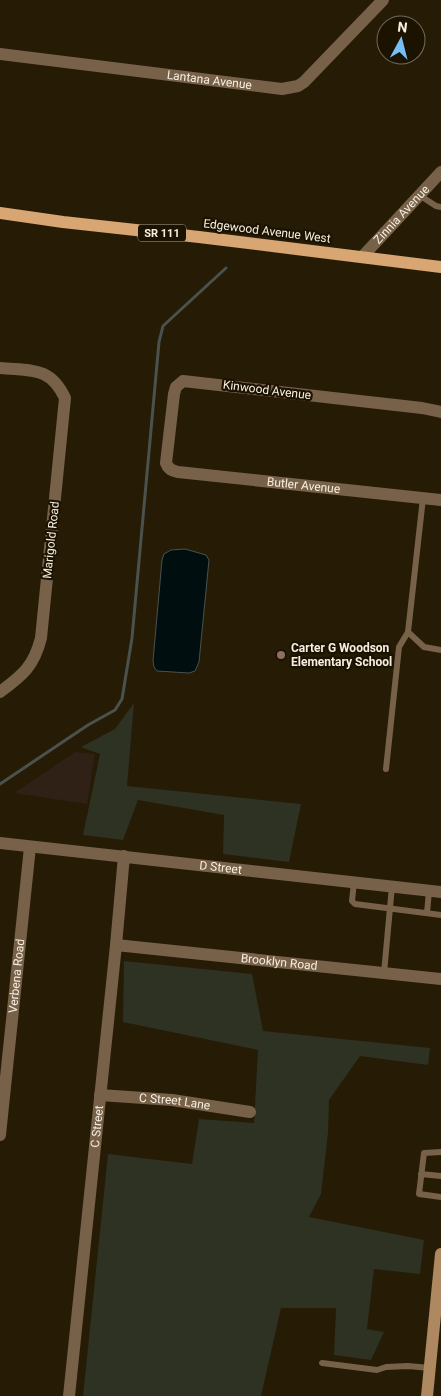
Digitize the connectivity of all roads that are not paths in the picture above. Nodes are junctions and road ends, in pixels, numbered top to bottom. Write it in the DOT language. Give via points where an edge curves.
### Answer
graph roads {
  1 [pos="383,0"];
  2 [pos="0,54"];
  3 [pos="441,172"];
  4 [pos="419,195"];
  5 [pos="441,207"];
  6 [pos="0,213"];
  7 [pos="362,257"];
  8 [pos="441,268"];
  9 [pos="0,368"];
  10 [pos="441,412"];
  11 [pos="168,467"];
  12 [pos="423,498"];
  13 [pos="441,500"];
  14 [pos="408,632"];
  15 [pos="441,650"];
  16 [pos="0,692"];
  17 [pos="386,769"];
  18 [pos="0,843"];
  19 [pos="30,847"];
  20 [pos="124,856"];
  21 [pos="354,882"];
  22 [pos="392,886"];
  23 [pos="435,891"];
  24 [pos="390,909"];
  25 [pos="427,913"];
  26 [pos="441,915"];
  27 [pos="116,945"];
  28 [pos="384,974"];
  29 [pos="441,980"];
  30 [pos="100,1095"];
  31 [pos="250,1112"];
  32 [pos="0,1135"];
  33 [pos="441,1152"];
  34 [pos="421,1174"];
  35 [pos="441,1176"];
  36 [pos="441,1197"];
  37 [pos="441,1254"];
  38 [pos="440,1271"];
  39 [pos="322,1363"];
  40 [pos="430,1368"];
  41 [pos="69,1396"];
  42 [pos="427,1396"];
  1 -- 2 [label="street, Lantana Avenue" via="304,82 290,89"];
  3 -- 4 [label="street, Zinnia Avenue"];
  4 -- 5 [label="lane"];
  4 -- 7 [label="street, Zinnia Avenue"];
  6 -- 7 [label="main road, Edgewood Avenue West / SR 111"];
  7 -- 8 [label="main road, Edgewood Avenue West / SR 111"];
  9 -- 16 [label="street, Marigold Road" via="36,371 52,377 65,398 41,638 30,666"];
  10 -- 11 [label="street, Kinwood Avenue" via="183,381 178,383 174,394 166,456"];
  11 -- 12 [label="street, Butler Avenue" via="178,472"];
  12 -- 13 [label="street, Butler Avenue"];
  12 -- 14 [label="lane"];
  14 -- 15 [label="lane" via="424,647"];
  14 -- 17 [label="lane" via="399,647"];
  18 -- 19 [label="street, D Street"];
  19 -- 20 [label="street, D Street"];
  19 -- 32 [label="street, Verbena Road"];
  20 -- 21 [label="street, D Street"];
  20 -- 27 [label="street, C Street"];
  21 -- 22 [label="street, D Street"];
  21 -- 24 [label="lane" via="352,901 355,904"];
  22 -- 23 [label="street, D Street"];
  22 -- 24 [label="lane"];
  23 -- 25 [label="lane"];
  24 -- 25 [label="lane"];
  24 -- 28 [label="lane"];
  25 -- 26 [label="lane"];
  27 -- 28 [label="street, Brooklyn Road"];
  27 -- 30 [label="street, C Street"];
  28 -- 29 [label="street, Brooklyn Road"];
  30 -- 31 [label="street, C Street Lane" via="172,1100"];
  30 -- 41 [label="street, C Street"];
  33 -- 34 [label="lane" via="424,1152"];
  34 -- 35 [label="lane"];
  34 -- 36 [label="lane" via="419,1194"];
  37 -- 38 [label="main road"];
  38 -- 40 [label="main road"];
  39 -- 40 [label="lane" via="377,1370 408,1366"];
  40 -- 42 [label="main road"];
}
